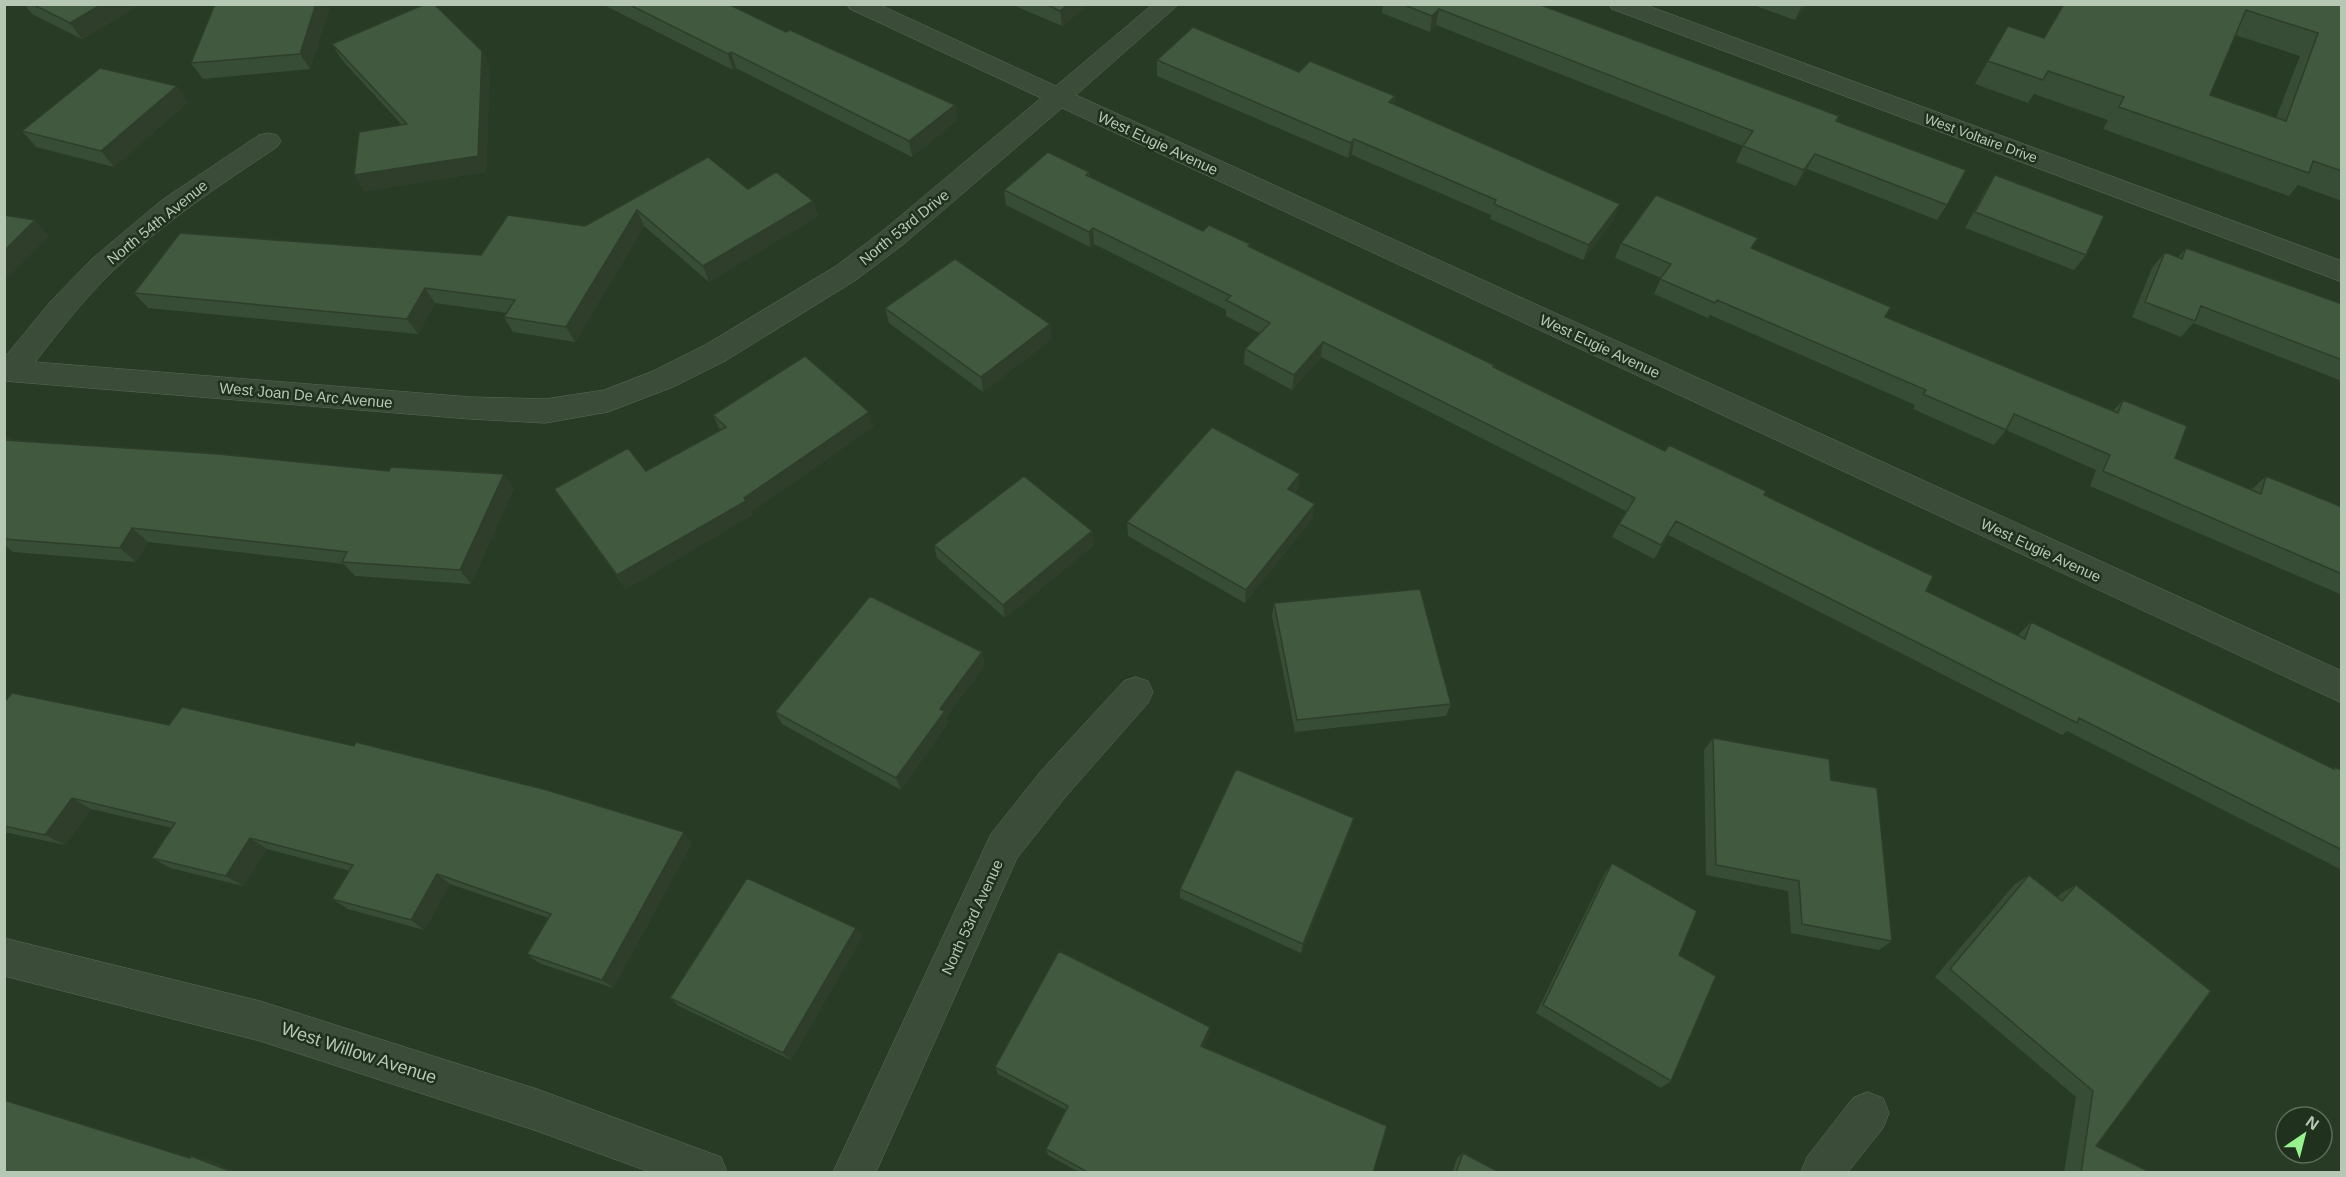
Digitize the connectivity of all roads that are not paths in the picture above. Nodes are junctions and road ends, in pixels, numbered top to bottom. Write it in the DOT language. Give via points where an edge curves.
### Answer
graph roads {
  1 [pos="858,4"];
  2 [pos="1168,4"];
  3 [pos="1620,4"];
  4 [pos="1059,97"];
  5 [pos="268,141"];
  6 [pos="2342,272"];
  7 [pos="8,370"];
  8 [pos="608,401"];
  9 [pos="2342,688"];
  10 [pos="1136,692"];
  11 [pos="4,957"];
  12 [pos="1868,1113"];
  13 [pos="706,1173"];
  14 [pos="854,1173"];
  15 [pos="1822,1173"];
  1 -- 4 [label="street, West Eugie Avenue"];
  2 -- 4 [label="street, North 53rd Drive"];
  3 -- 6 [label="street, West Voltaire Drive"];
  4 -- 8 [label="street, North 53rd Drive" via="846,273 715,353"];
  4 -- 9 [label="street, West Eugie Avenue"];
  5 -- 7 [label="street, North 54th Avenue" via="203,184 116,251"];
  7 -- 8 [label="street, West Joan De Arc Avenue" via="470,408 545,411"];
  10 -- 14 [label="street, North 53rd Avenue" via="1054,783 1004,846"];
  11 -- 13 [label="street, West Willow Avenue" via="260,1021 537,1110"];
  12 -- 15 [label="street"];
}
